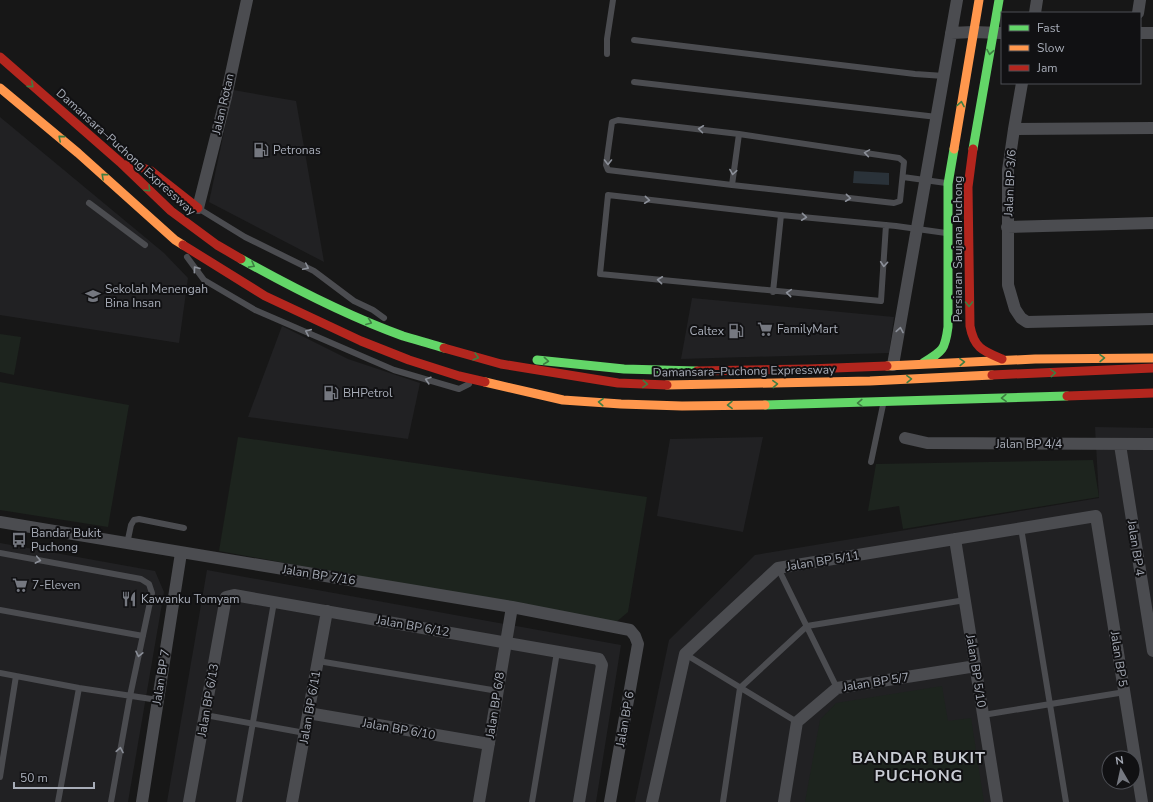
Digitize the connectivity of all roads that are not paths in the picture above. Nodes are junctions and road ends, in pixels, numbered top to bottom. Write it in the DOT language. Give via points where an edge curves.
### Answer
graph roads {
  1 [pos="247,0"];
  2 [pos="613,0"];
  3 [pos="957,0"];
  4 [pos="979,0"];
  5 [pos="999,0"];
  6 [pos="1037,0"];
  7 [pos="1140,0"];
  8 [pos="1035,12"];
  9 [pos="1138,12"];
  10 [pos="973,32"];
  11 [pos="951,33"];
  12 [pos="998,33"];
  13 [pos="1141,33"];
  14 [pos="1153,33"];
  15 [pos="634,40"];
  16 [pos="607,54"];
  17 [pos="0,57"];
  18 [pos="944,76"];
  19 [pos="965,79"];
  20 [pos="634,82"];
  21 [pos="1022,84"];
  22 [pos="0,88"];
  23 [pos="937,117"];
  24 [pos="958,120"];
  25 [pos="1153,128"];
  26 [pos="1014,130"];
  27 [pos="739,134"];
  28 [pos="120,162"];
  29 [pos="903,177"];
  30 [pos="926,180"];
  31 [pos="948,184"];
  32 [pos="732,185"];
  33 [pos="89,203"];
  34 [pos="198,208"];
  35 [pos="781,215"];
  36 [pos="1153,223"];
  37 [pos="886,225"];
  38 [pos="1007,227"];
  39 [pos="917,229"];
  40 [pos="947,233"];
  41 [pos="175,240"];
  42 [pos="145,245"];
  43 [pos="773,292"];
  44 [pos="1153,319"];
  45 [pos="404,336"];
  46 [pos="438,346"];
  47 [pos="473,347"];
  48 [pos="1153,358"];
  49 [pos="525,359"];
  50 [pos="1007,360"];
  51 [pos="923,364"];
  52 [pos="893,365"];
  53 [pos="1153,368"];
  54 [pos="478,380"];
  55 [pos="1153,393"];
  56 [pos="883,402"];
  57 [pos="905,438"];
  58 [pos="1120,444"];
  59 [pos="1153,444"];
  60 [pos="871,462"];
  61 [pos="1096,516"];
  62 [pos="0,522"];
  63 [pos="184,528"];
  64 [pos="1021,528"];
  65 [pos="955,539"];
  66 [pos="127,544"];
  67 [pos="0,553"];
  68 [pos="181,553"];
  69 [pos="778,568"];
  70 [pos="226,597"];
  71 [pos="965,600"];
  72 [pos="274,602"];
  73 [pos="512,607"];
  74 [pos="0,610"];
  75 [pos="327,611"];
  76 [pos="807,626"];
  77 [pos="142,636"];
  78 [pos="635,636"];
  79 [pos="506,643"];
  80 [pos="1153,651"];
  81 [pos="557,652"];
  82 [pos="685,654"];
  83 [pos="318,662"];
  84 [pos="976,666"];
  85 [pos="0,673"];
  86 [pos="16,676"];
  87 [pos="79,688"];
  88 [pos="740,688"];
  89 [pos="837,688"];
  90 [pos="498,691"];
  91 [pos="1125,692"];
  92 [pos="130,696"];
  93 [pos="158,700"];
  94 [pos="1050,704"];
  95 [pos="308,713"];
  96 [pos="205,715"];
  97 [pos="983,715"];
  98 [pos="797,722"];
  99 [pos="253,724"];
  100 [pos="305,734"];
  101 [pos="489,744"];
  102 [pos="0,776"];
  103 [pos="58,802"];
  104 [pos="111,802"];
  105 [pos="142,802"];
  106 [pos="189,802"];
  107 [pos="239,802"];
  108 [pos="292,802"];
  109 [pos="479,802"];
  110 [pos="532,802"];
  111 [pos="579,802"];
  112 [pos="610,802"];
  113 [pos="652,802"];
  114 [pos="723,802"];
  115 [pos="784,802"];
  116 [pos="998,802"];
  117 [pos="1066,802"];
  118 [pos="1142,802"];
  1 -- 34 [label="street, Jalan Rotan"];
  2 -- 16 [label="lane"];
  3 -- 11 [label="street"];
  4 -- 10 [label="main road, Persiaran Saujana Puchong"];
  5 -- 12 [label="main road, Persiaran Saujana Puchong"];
  6 -- 8 [label="street"];
  7 -- 9 [label="street"];
  10 -- 11 [label="street"];
  10 -- 12 [label="street"];
  10 -- 19 [label="main road, Persiaran Saujana Puchong"];
  11 -- 18 [label="street"];
  12 -- 50 [label="main road, Persiaran Saujana Puchong, one-way" via="968,187 970,326 974,343 990,354"];
  13 -- 14 [label="street"];
  15 -- 18 [label="lane"];
  17 -- 28 [label="main road, Damansara–Puchong Expressway, one-way"];
  18 -- 19 [label="street"];
  18 -- 23 [label="street"];
  24 -- 19 [label="main road, Persiaran Saujana Puchong, one-way"];
  20 -- 23 [label="lane"];
  21 -- 26 [label="street, Jalan BP 3/6"];
  41 -- 22 [label="main road, one-way" via="78,153"];
  23 -- 24 [label="street"];
  23 -- 30 [label="street"];
  24 -- 31 [label="main road, Persiaran Saujana Puchong"];
  25 -- 26 [label="street"];
  26 -- 38 [label="street, Jalan BP 3/6" via="1008,170"];
  29 -- 27 [label="lane, one-way" via="904,162 899,158"];
  27 -- 32 [label="lane, one-way"];
  27 -- 32 [label="lane, one-way" via="618,120 612,122 606,164 608,170"];
  28 -- 34 [label="main road" via="151,171"];
  28 -- 45 [label="main road, Damansara–Puchong Expressway, one-way" via="171,211 217,246 343,312"];
  29 -- 30 [label="lane"];
  32 -- 29 [label="lane, one-way" via="894,203 900,201"];
  30 -- 31 [label="lane"];
  30 -- 39 [label="street"];
  31 -- 40 [label="main road, Persiaran Saujana Puchong"];
  33 -- 42 [label="lane"];
  34 -- 45 [label="lane, one-way" via="245,237 314,271 354,301 373,310"];
  35 -- 37 [label="lane, one-way"];
  35 -- 43 [label="lane"];
  43 -- 35 [label="lane, one-way" via="600,274 608,195"];
  36 -- 38 [label="street"];
  37 -- 39 [label="lane"];
  37 -- 43 [label="lane, one-way" via="881,302"];
  38 -- 44 [label="street, Jalan BP 3/6" via="1008,285 1015,309 1027,322"];
  39 -- 40 [label="lane"];
  52 -- 39 [label="street, one-way"];
  40 -- 51 [label="main road, Persiaran Saujana Puchong" via="946,343 940,353"];
  41 -- 54 [label="main road" via="265,296 361,342 409,360"];
  54 -- 41 [label="lane, one-way" via="459,389 394,370 255,310 204,280"];
  45 -- 46 [label="main road, Damansara–Puchong Expressway"];
  46 -- 47 [label="main road"];
  46 -- 53 [label="main road, Damansara–Puchong Expressway, one-way" via="501,364 618,383 681,386 870,381"];
  50 -- 48 [label="main road, one-way"];
  49 -- 52 [label="main road, one-way" via="624,369 701,371"];
  51 -- 50 [label="main road, one-way"];
  51 -- 52 [label="main road"];
  56 -- 54 [label="main road, one-way" via="682,406 621,404 563,400"];
  55 -- 56 [label="main road, one-way"];
  56 -- 60 [label="lane"];
  57 -- 58 [label="street, Jalan BP 4/4" via="927,443"];
  58 -- 59 [label="street, Jalan BP 4/4"];
  58 -- 80 [label="street, Jalan BP 4"];
  61 -- 64 [label="street, Jalan BP 5/11"];
  61 -- 91 [label="street, Jalan BP 5"];
  62 -- 66 [label="street, Jalan BP 7/16"];
  63 -- 66 [label="lane" via="134,520"];
  64 -- 65 [label="street, Jalan BP 5/11"];
  64 -- 94 [label="lane"];
  65 -- 69 [label="street, Jalan BP 5/11"];
  65 -- 71 [label="street, Jalan BP 5/10"];
  66 -- 68 [label="street, Jalan BP 7/16"];
  67 -- 77 [label="lane, one-way" via="141,579 149,584 152,593"];
  68 -- 73 [label="street, Jalan BP 7/16"];
  68 -- 93 [label="street, Jalan BP 7"];
  69 -- 76 [label="lane"];
  69 -- 82 [label="street, Jalan BP 5/11"];
  70 -- 72 [label="street, Jalan BP 6/12" via="234,595"];
  70 -- 96 [label="street, Jalan BP 6/13"];
  71 -- 76 [label="lane"];
  71 -- 84 [label="street, Jalan BP 5/10"];
  72 -- 75 [label="street, Jalan BP 6/12"];
  72 -- 99 [label="lane"];
  73 -- 78 [label="street, Jalan BP 7/16" via="630,630"];
  73 -- 79 [label="street, Jalan BP 6/8"];
  74 -- 77 [label="lane"];
  75 -- 79 [label="street, Jalan BP 6/12"];
  75 -- 83 [label="street, Jalan BP 6/11"];
  76 -- 88 [label="lane"];
  76 -- 89 [label="lane"];
  77 -- 92 [label="lane, one-way"];
  78 -- 112 [label="street, Jalan BP 6" via="638,644"];
  79 -- 81 [label="street, Jalan BP 6/12"];
  79 -- 90 [label="street, Jalan BP 6/8"];
  81 -- 110 [label="lane"];
  81 -- 111 [label="street, Jalan BP 6/12" via="599,659 602,665"];
  82 -- 88 [label="lane"];
  82 -- 113 [label="street"];
  83 -- 90 [label="lane"];
  83 -- 95 [label="street, Jalan BP 6/11"];
  84 -- 89 [label="street, Jalan BP 5/7"];
  84 -- 97 [label="street, Jalan BP 5/10"];
  85 -- 86 [label="lane"];
  86 -- 87 [label="lane"];
  86 -- 102 [label="lane"];
  87 -- 92 [label="lane"];
  87 -- 103 [label="lane"];
  88 -- 98 [label="lane"];
  88 -- 114 [label="lane"];
  89 -- 98 [label="street, Jalan BP 5/7"];
  90 -- 101 [label="street, Jalan BP 6/8"];
  91 -- 94 [label="lane"];
  91 -- 118 [label="street, Jalan BP 5"];
  92 -- 93 [label="lane"];
  104 -- 92 [label="lane, one-way"];
  93 -- 105 [label="street, Jalan BP 7"];
  94 -- 97 [label="lane"];
  94 -- 117 [label="lane"];
  95 -- 100 [label="street, Jalan BP 6/11"];
  95 -- 101 [label="street, Jalan BP 6/10"];
  96 -- 99 [label="lane"];
  96 -- 106 [label="street, Jalan BP 6/13"];
  97 -- 116 [label="street, Jalan BP 5/10"];
  98 -- 115 [label="street"];
  99 -- 100 [label="lane"];
  99 -- 107 [label="lane"];
  100 -- 108 [label="street, Jalan BP 6/11"];
  101 -- 109 [label="street, Jalan BP 6/8"];
}
